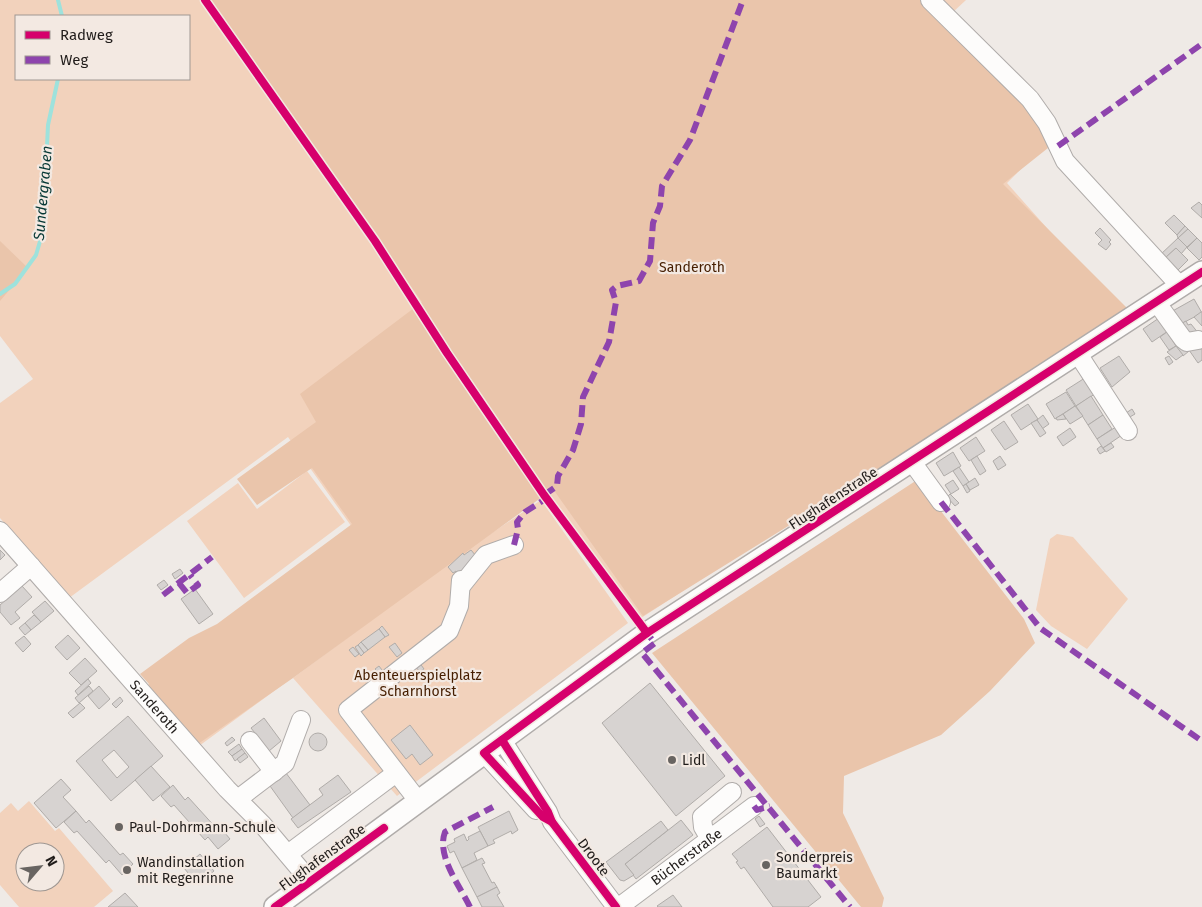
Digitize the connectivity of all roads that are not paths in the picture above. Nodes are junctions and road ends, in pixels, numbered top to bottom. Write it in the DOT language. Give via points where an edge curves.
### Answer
graph roads {
  1 [pos="930,0"];
  2 [pos="1202,272"];
  3 [pos="1182,287"];
  4 [pos="1157,303"];
  5 [pos="1198,340"];
  6 [pos="1078,354"];
  7 [pos="1128,431"];
  8 [pos="912,462"];
  9 [pos="941,502"];
  10 [pos="0,531"];
  11 [pos="514,545"];
  12 [pos="31,566"];
  13 [pos="0,593"];
  14 [pos="301,720"];
  15 [pos="502,740"];
  16 [pos="250,741"];
  17 [pos="484,753"];
  18 [pos="274,772"];
  19 [pos="396,773"];
  20 [pos="732,792"];
  21 [pos="238,799"];
  22 [pos="419,802"];
  23 [pos="754,806"];
  24 [pos="552,822"];
  25 [pos="710,838"];
  26 [pos="288,854"];
  27 [pos="310,881"];
  28 [pos="275,907"];
  29 [pos="617,907"];
  1 -- 3 [label="street" via="1030,99 1048,123 1065,160"];
  2 -- 3 [label="main road, Flughafenstraße"];
  3 -- 4 [label="main road, Flughafenstraße"];
  4 -- 5 [label="street" via="1183,339 1188,342"];
  4 -- 6 [label="main road, Flughafenstraße"];
  6 -- 7 [label="street"];
  6 -- 8 [label="main road, Flughafenstraße"];
  8 -- 9 [label="street"];
  8 -- 15 [label="main road, Flughafenstraße" via="647,633"];
  10 -- 12 [label="street, Sanderoth"];
  11 -- 19 [label="street" via="486,555 461,583 459,606 449,631 348,710"];
  12 -- 13 [label="street"];
  12 -- 21 [label="street, Sanderoth"];
  14 -- 18 [label="street" via="285,763"];
  15 -- 17 [label="main road, Flughafenstraße"];
  15 -- 24 [label="street, Droote"];
  16 -- 18 [label="street"];
  17 -- 22 [label="main road, Flughafenstraße"];
  17 -- 24 [label="street, Droote" via="542,817"];
  18 -- 21 [label="street"];
  19 -- 22 [label="street"];
  19 -- 26 [label="street"];
  20 -- 25 [label="street" via="702,817"];
  21 -- 26 [label="street, Sanderoth"];
  22 -- 27 [label="main road, Flughafenstraße"];
  23 -- 25 [label="street, Bücherstraße"];
  24 -- 29 [label="street, Droote"];
  25 -- 29 [label="street, Bücherstraße"];
  26 -- 27 [label="street, Sanderoth"];
  27 -- 28 [label="main road, Flughafenstraße"];
}
